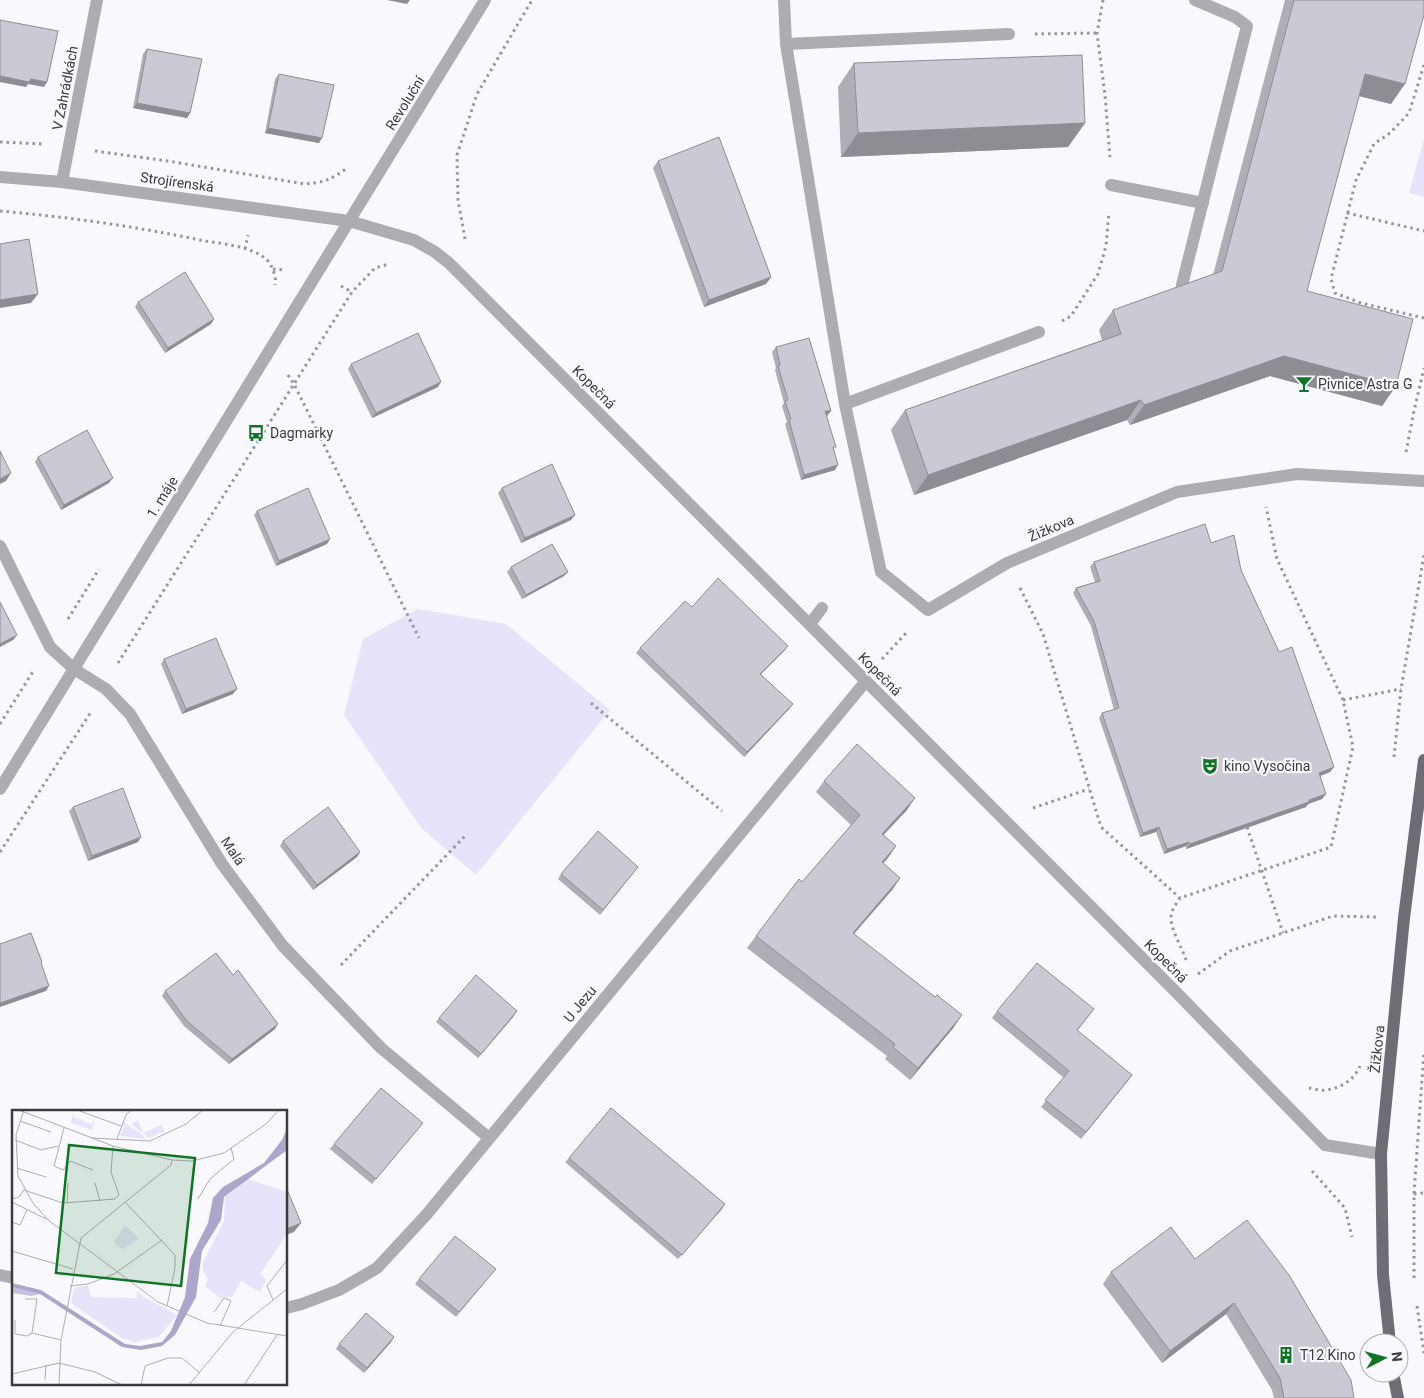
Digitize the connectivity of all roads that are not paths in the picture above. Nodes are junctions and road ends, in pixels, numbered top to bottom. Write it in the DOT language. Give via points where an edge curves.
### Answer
graph roads {
  1 [pos="97,0"];
  2 [pos="485,0"];
  3 [pos="784,0"];
  4 [pos="1195,0"];
  5 [pos="1009,34"];
  6 [pos="786,44"];
  7 [pos="0,177"];
  8 [pos="62,182"];
  9 [pos="1111,185"];
  10 [pos="1203,203"];
  11 [pos="350,221"];
  12 [pos="1182,285"];
  13 [pos="1039,332"];
  14 [pos="845,404"];
  15 [pos="1424,481"];
  16 [pos="0,546"];
  17 [pos="822,608"];
  18 [pos="810,624"];
  19 [pos="74,669"];
  20 [pos="866,681"];
  21 [pos="1424,760"];
  22 [pos="0,789"];
  23 [pos="490,1138"];
  24 [pos="1381,1154"];
  25 [pos="288,1308"];
  26 [pos="1389,1333"];
  27 [pos="1395,1383"];
  28 [pos="1398,1398"];
  1 -- 8 [label="street, V Zahrádkách"];
  2 -- 11 [label="street, Revoluční"];
  3 -- 6 [label="street"];
  4 -- 10 [label="street" via="1235,17 1247,26"];
  5 -- 6 [label="street"];
  6 -- 14 [label="street"];
  7 -- 8 [label="street, Strojírenská"];
  8 -- 11 [label="street, Strojírenská"];
  9 -- 10 [label="street"];
  10 -- 12 [label="street"];
  11 -- 18 [label="street, Kopečná" via="414,240 450,263"];
  11 -- 19 [label="street, 1. máje"];
  13 -- 14 [label="street"];
  14 -- 15 [label="street, Žižkova" via="881,572 928,610 1007,563 1177,492 1297,474"];
  16 -- 19 [label="street, Malá" via="50,647"];
  17 -- 18 [label="street"];
  18 -- 20 [label="street, Kopečná"];
  19 -- 22 [label="street, 1. máje"];
  19 -- 23 [label="street, Malá" via="106,689 130,714 222,864 283,946 381,1048"];
  20 -- 23 [label="street, U Jezu"];
  20 -- 24 [label="street, Kopečná" via="1325,1145"];
  21 -- 24 [label="main road, Žižkova" via="1404,918"];
  23 -- 25 [label="street, U Jezu" via="377,1268 339,1290"];
  24 -- 26 [label="main road, Žižkova" via="1383,1276"];
  27 -- 28 [label="main road"];
}
